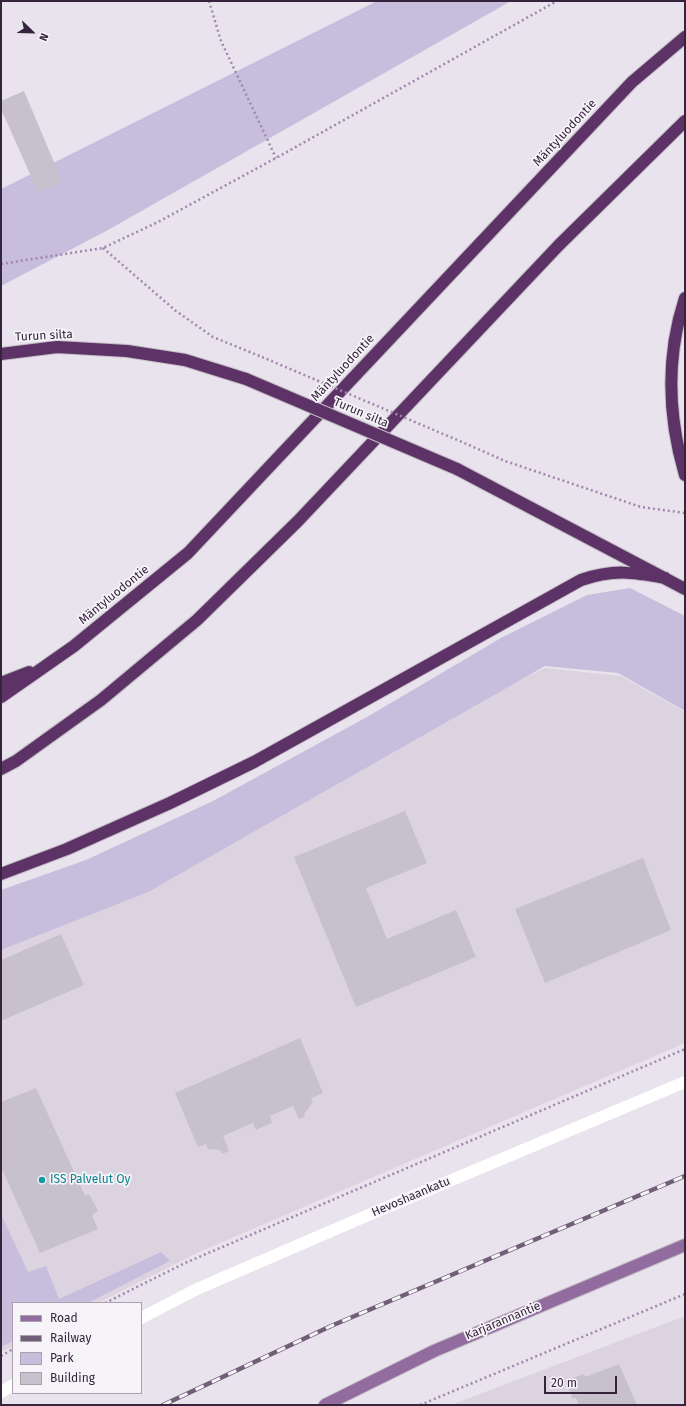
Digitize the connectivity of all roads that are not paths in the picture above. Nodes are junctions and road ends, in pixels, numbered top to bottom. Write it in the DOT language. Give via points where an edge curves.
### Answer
graph roads {
  1 [pos="685,37"];
  2 [pos="685,121"];
  3 [pos="685,298"];
  4 [pos="1,354"];
  5 [pos="685,474"];
  6 [pos="665,578"];
  7 [pos="685,589"];
  8 [pos="51,664"];
  9 [pos="1,683"];
  10 [pos="1,697"];
  11 [pos="1,769"];
  12 [pos="1,874"];
  13 [pos="685,1082"];
  14 [pos="685,1245"];
  15 [pos="142,1317"];
  16 [pos="12,1386"];
  17 [pos="1,1392"];
  18 [pos="325,1405"];
  1 -- 8 [label="highway, Mäntyluodontie" via="632,82 188,553"];
  2 -- 11 [label="highway" via="559,245 298,521 197,620 100,700 16,761"];
  3 -- 5 [label="highway" via="679,315 671,368 672,414"];
  4 -- 6 [label="highway, Turun silta, bridge" via="57,347 127,351 184,360 246,379 457,470"];
  6 -- 7 [label="highway, Turun silta"];
  6 -- 12 [label="highway" via="630,572 601,573 581,580 254,762 101,834"];
  8 -- 9 [label="highway"];
  8 -- 10 [label="highway, Mäntyluodontie"];
  13 -- 15 [label="street, Hevoshaankatu" via="197,1289"];
  14 -- 18 [label="main road, Karjarannantie" via="434,1351"];
  16 -- 17 [label="street"];
}
